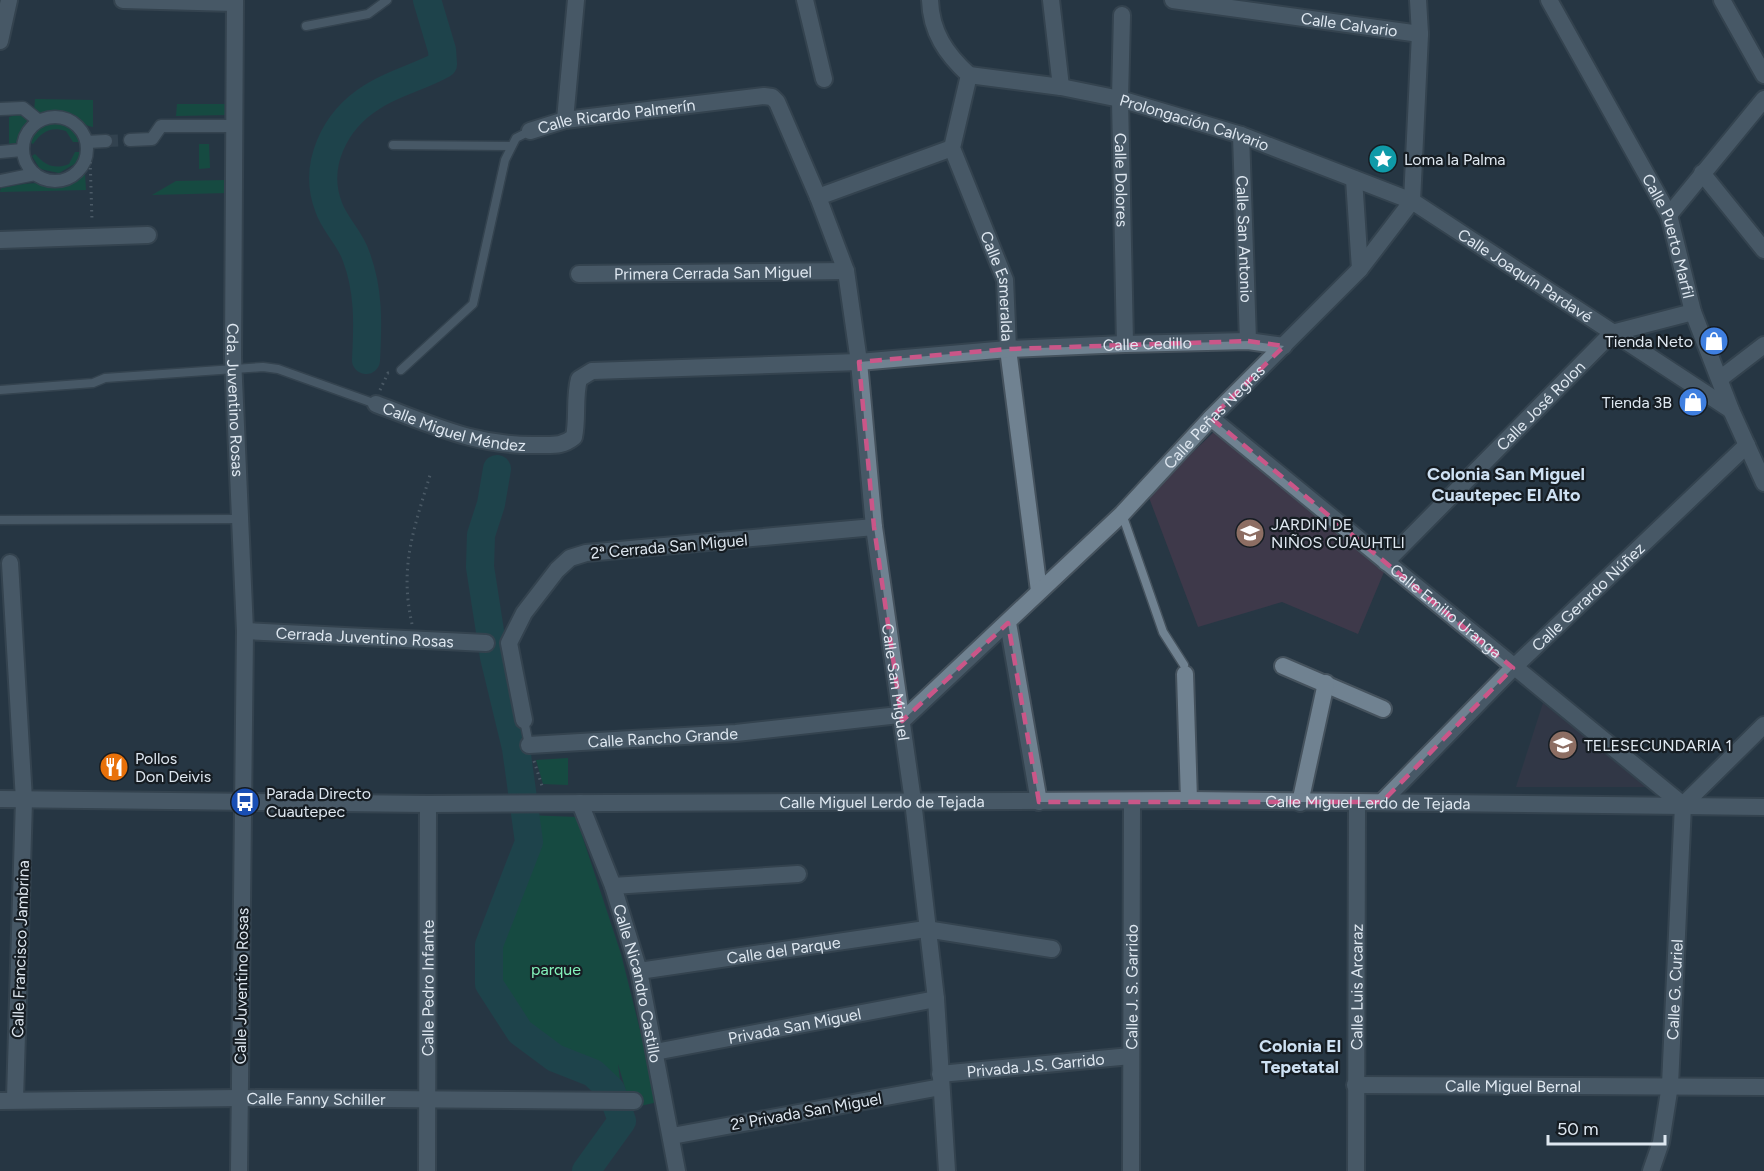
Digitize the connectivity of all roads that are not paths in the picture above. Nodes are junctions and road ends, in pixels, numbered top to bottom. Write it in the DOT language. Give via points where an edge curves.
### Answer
graph roads {
  1 [pos="9,0"];
  2 [pos="123,0"];
  3 [pos="387,0"];
  4 [pos="576,0"];
  5 [pos="805,0"];
  6 [pos="930,0"];
  7 [pos="1051,0"];
  8 [pos="1173,0"];
  9 [pos="1418,0"];
  10 [pos="1549,0"];
  11 [pos="1722,0"];
  12 [pos="235,1"];
  13 [pos="1122,15"];
  14 [pos="306,26"];
  15 [pos="1419,34"];
  16 [pos="0,41"];
  17 [pos="969,75"];
  18 [pos="1764,75"];
  19 [pos="824,79"];
  20 [pos="1061,87"];
  21 [pos="772,97"];
  22 [pos="1120,99"];
  23 [pos="1764,99"];
  24 [pos="0,109"];
  25 [pos="565,120"];
  26 [pos="39,121"];
  27 [pos="234,126"];
  28 [pos="530,131"];
  29 [pos="1242,135"];
  30 [pos="130,140"];
  31 [pos="106,141"];
  32 [pos="88,142"];
  33 [pos="393,145"];
  34 [pos="510,146"];
  35 [pos="952,148"];
  36 [pos="22,150"];
  37 [pos="0,152"];
  38 [pos="1702,173"];
  39 [pos="35,174"];
  40 [pos="1354,179"];
  41 [pos="0,181"];
  42 [pos="818,197"];
  43 [pos="1412,201"];
  44 [pos="1669,215"];
  45 [pos="148,235"];
  46 [pos="0,240"];
  47 [pos="1764,250"];
  48 [pos="1359,269"];
  49 [pos="846,271"];
  50 [pos="579,274"];
  51 [pos="1694,312"];
  52 [pos="1612,333"];
  53 [pos="1248,341"];
  54 [pos="1125,344"];
  55 [pos="1764,345"];
  56 [pos="1284,346"];
  57 [pos="1008,349"];
  58 [pos="859,362"];
  59 [pos="233,370"];
  60 [pos="401,370"];
  61 [pos="1721,378"];
  62 [pos="0,390"];
  63 [pos="376,404"];
  64 [pos="1731,410"];
  65 [pos="1210,418"];
  66 [pos="1747,445"];
  67 [pos="1764,483"];
  68 [pos="1122,514"];
  69 [pos="239,519"];
  70 [pos="0,520"];
  71 [pos="874,527"];
  72 [pos="1386,562"];
  73 [pos="10,563"];
  74 [pos="1039,591"];
  75 [pos="1008,623"];
  76 [pos="245,631"];
  77 [pos="486,643"];
  78 [pos="1283,666"];
  79 [pos="1513,668"];
  80 [pos="1184,670"];
  81 [pos="1326,683"];
  82 [pos="1383,709"];
  83 [pos="901,718"];
  84 [pos="524,720"];
  85 [pos="1764,725"];
  86 [pos="529,745"];
  87 [pos="0,799"];
  88 [pos="24,800"];
  89 [pos="1189,800"];
  90 [pos="243,801"];
  91 [pos="913,801"];
  92 [pos="1382,801"];
  93 [pos="1039,802"];
  94 [pos="1132,802"];
  95 [pos="574,803"];
  96 [pos="1357,803"];
  97 [pos="428,804"];
  98 [pos="1300,804"];
  99 [pos="1683,805"];
  100 [pos="1764,807"];
  101 [pos="798,874"];
  102 [pos="613,886"];
  103 [pos="926,929"];
  104 [pos="1052,949"];
  105 [pos="639,971"];
  106 [pos="936,999"];
  107 [pos="655,1052"];
  108 [pos="1131,1056"];
  109 [pos="941,1080"];
  110 [pos="1355,1085"];
  111 [pos="1670,1085"];
  112 [pos="1764,1087"];
  113 [pos="239,1098"];
  114 [pos="8,1100"];
  115 [pos="426,1101"];
  116 [pos="634,1101"];
  117 [pos="672,1136"];
  118 [pos="238,1171"];
  119 [pos="427,1171"];
  120 [pos="677,1171"];
  121 [pos="947,1171"];
  122 [pos="1131,1171"];
  123 [pos="1356,1171"];
  124 [pos="1651,1171"];
  1 -- 16 [label="street"];
  2 -- 12 [label="street"];
  3 -- 14 [label="lane" via="368,14"];
  4 -- 25 [label="street"];
  5 -- 19 [label="street"];
  6 -- 17 [label="street" via="940,42 949,57"];
  7 -- 20 [label="street"];
  8 -- 15 [label="street, Calle Calvario"];
  9 -- 15 [label="street"];
  10 -- 44 [label="street, Calle Puerto Marfil"];
  11 -- 18 [label="street"];
  12 -- 27 [label="street, Cda. Juventino Rosas"];
  13 -- 22 [label="street, Calle Dolores"];
  15 -- 43 [label="street"];
  17 -- 20 [label="street, Prolongación Calvario"];
  17 -- 35 [label="street"];
  20 -- 22 [label="street, Prolongación Calvario"];
  21 -- 25 [label="street, Calle Ricardo Palmerín"];
  21 -- 42 [label="street, Calle San Miguel"];
  22 -- 29 [label="street, Prolongación Calvario"];
  22 -- 54 [label="street, Calle Dolores"];
  23 -- 38 [label="street"];
  24 -- 26 [label="street" via="23,108"];
  25 -- 28 [label="street, Calle Ricardo Palmerín"];
  26 -- 32 [label="street" via="48,117 70,119"];
  26 -- 36 [label="street" via="25,137"];
  27 -- 30 [label="street" via="161,126 152,139"];
  27 -- 59 [label="street, Cda. Juventino Rosas"];
  28 -- 34 [label="lane, Calle Ricardo Palmerín"];
  29 -- 40 [label="street, Prolongación Calvario"];
  29 -- 53 [label="street, Calle San Antonio"];
  31 -- 32 [label="street"];
  32 -- 39 [label="street" via="87,157 75,175 54,181"];
  33 -- 34 [label="lane"];
  34 -- 60 [label="lane" via="473,304"];
  35 -- 42 [label="street"];
  35 -- 57 [label="street, Calle Esmeralda" via="1005,280"];
  36 -- 37 [label="street"];
  36 -- 39 [label="street"];
  38 -- 44 [label="street"];
  38 -- 47 [label="street"];
  39 -- 41 [label="street"];
  40 -- 43 [label="street, Prolongación Calvario"];
  40 -- 48 [label="street"];
  42 -- 49 [label="street, Calle San Miguel"];
  43 -- 48 [label="street, Calle Peñas Negras"];
  43 -- 52 [label="street, Calle Joaquín Pardavé"];
  44 -- 51 [label="street, Calle Puerto Marfil"];
  45 -- 46 [label="street"];
  48 -- 56 [label="street, Calle Peñas Negras"];
  49 -- 50 [label="street, Primera Cerrada San Miguel"];
  49 -- 58 [label="street, Calle San Miguel"];
  51 -- 52 [label="street"];
  51 -- 61 [label="street, Calle Puerto Marfil"];
  52 -- 64 [label="street, Calle Joaquín Pardavé"];
  52 -- 72 [label="street, Calle José Rolon"];
  53 -- 54 [label="street, Calle Cedillo"];
  53 -- 56 [label="street, Calle Cedillo"];
  54 -- 57 [label="street, Calle Cedillo"];
  55 -- 61 [label="street"];
  56 -- 65 [label="street, Calle Peñas Negras"];
  57 -- 58 [label="street, Calle Cedillo"];
  57 -- 74 [label="street, Calle Esmeralda"];
  58 -- 63 [label="street, Calle Miguel Méndez" via="592,371 579,379 574,437 565,445 507,446 479,440"];
  58 -- 71 [label="street, Calle San Miguel"];
  59 -- 62 [label="lane, Calle Miguel Méndez"];
  59 -- 63 [label="lane, Calle Miguel Méndez" via="278,369"];
  59 -- 69 [label="street, Cda. Juventino Rosas"];
  61 -- 64 [label="street, Calle Puerto Marfil"];
  64 -- 66 [label="street, Calle Puerto Marfil"];
  65 -- 68 [label="street, Calle Peñas Negras"];
  65 -- 72 [label="street, Calle Emilio Uranga"];
  66 -- 67 [label="street, Calle Puerto Marfil"];
  66 -- 79 [label="street, Calle Gerardo Núñez"];
  68 -- 74 [label="street, Calle Peñas Negras"];
  68 -- 80 [label="lane" via="1163,632"];
  69 -- 70 [label="lane"];
  69 -- 76 [label="street, Cda. Juventino Rosas"];
  71 -- 83 [label="street, Calle San Miguel"];
  71 -- 84 [label="street, 2ª Cerrada San Miguel" via="570,558 524,613 509,643"];
  72 -- 79 [label="street, Calle Emilio Uranga"];
  73 -- 88 [label="street, Calle Francisco Jambrina"];
  74 -- 75 [label="street, Calle Peñas Negras"];
  75 -- 83 [label="street, Calle Peñas Negras"];
  75 -- 93 [label="street"];
  76 -- 77 [label="street, Cerrada Juventino Rosas"];
  76 -- 90 [label="street, Cda. Juventino Rosas"];
  78 -- 81 [label="street"];
  79 -- 92 [label="street, Calle Gerardo Núñez"];
  79 -- 99 [label="street, Calle Emilio Uranga"];
  80 -- 89 [label="street"];
  81 -- 82 [label="street"];
  81 -- 98 [label="street"];
  83 -- 86 [label="street, Calle Rancho Grande" via="736,733"];
  83 -- 91 [label="street, Calle San Miguel"];
  84 -- 86 [label="lane"];
  85 -- 99 [label="street"];
  87 -- 88 [label="street, Calle Miguel Lerdo de Tejada"];
  88 -- 90 [label="street, Calle Miguel Lerdo de Tejada"];
  88 -- 114 [label="street, Calle Francisco Jambrina"];
  89 -- 94 [label="street, Calle Miguel Lerdo de Tejada"];
  89 -- 98 [label="street, Calle Miguel Lerdo de Tejada"];
  90 -- 97 [label="street, Calle Miguel Lerdo de Tejada"];
  90 -- 113 [label="street, Calle Juventino Rosas"];
  91 -- 93 [label="street, Calle Miguel Lerdo de Tejada"];
  91 -- 95 [label="street, Calle Miguel Lerdo de Tejada"];
  91 -- 103 [label="street, Calle San Miguel"];
  92 -- 96 [label="street, Calle Miguel Lerdo de Tejada"];
  92 -- 99 [label="street, Calle Miguel Lerdo de Tejada"];
  93 -- 94 [label="street, Calle Miguel Lerdo de Tejada"];
  94 -- 108 [label="street, Calle J. S. Garrido"];
  95 -- 97 [label="street, Calle Miguel Lerdo de Tejada"];
  95 -- 102 [label="street, Calle Nicandro Castillo"];
  96 -- 98 [label="street, Calle Miguel Lerdo de Tejada"];
  96 -- 110 [label="street, Calle Luis Arcaraz"];
  97 -- 115 [label="street, Calle Pedro Infante"];
  99 -- 100 [label="street, Calle Miguel Lerdo de Tejada"];
  99 -- 111 [label="street, Calle G. Curiel"];
  101 -- 102 [label="street"];
  102 -- 105 [label="street, Calle Nicandro Castillo"];
  103 -- 104 [label="street, Calle del Parque"];
  103 -- 105 [label="street, Calle del Parque"];
  103 -- 106 [label="street, Calle San Miguel"];
  105 -- 107 [label="street, Calle Nicandro Castillo"];
  106 -- 107 [label="street, Privada San Miguel"];
  106 -- 109 [label="street, Calle San Miguel"];
  107 -- 117 [label="street, Calle Nicandro Castillo"];
  108 -- 109 [label="street, Privada J.S. Garrido"];
  108 -- 122 [label="street, Calle J. S. Garrido"];
  109 -- 117 [label="street, 2ª Privada San Miguel"];
  109 -- 121 [label="street, Calle San Miguel"];
  110 -- 111 [label="street, Calle Miguel Bernal"];
  110 -- 123 [label="street, Calle Luis Arcaraz"];
  111 -- 112 [label="street, Calle Miguel Bernal"];
  111 -- 124 [label="street, Calle G. Curiel"];
  113 -- 114 [label="street, Calle Fanny Schiller"];
  113 -- 115 [label="street, Calle Fanny Schiller"];
  113 -- 118 [label="street, Calle Juventino Rosas"];
  115 -- 116 [label="street, Calle Fanny Schiller"];
  115 -- 119 [label="street, Calle Pedro Infante"];
  117 -- 120 [label="street, Calle Nicandro Castillo"];
}
